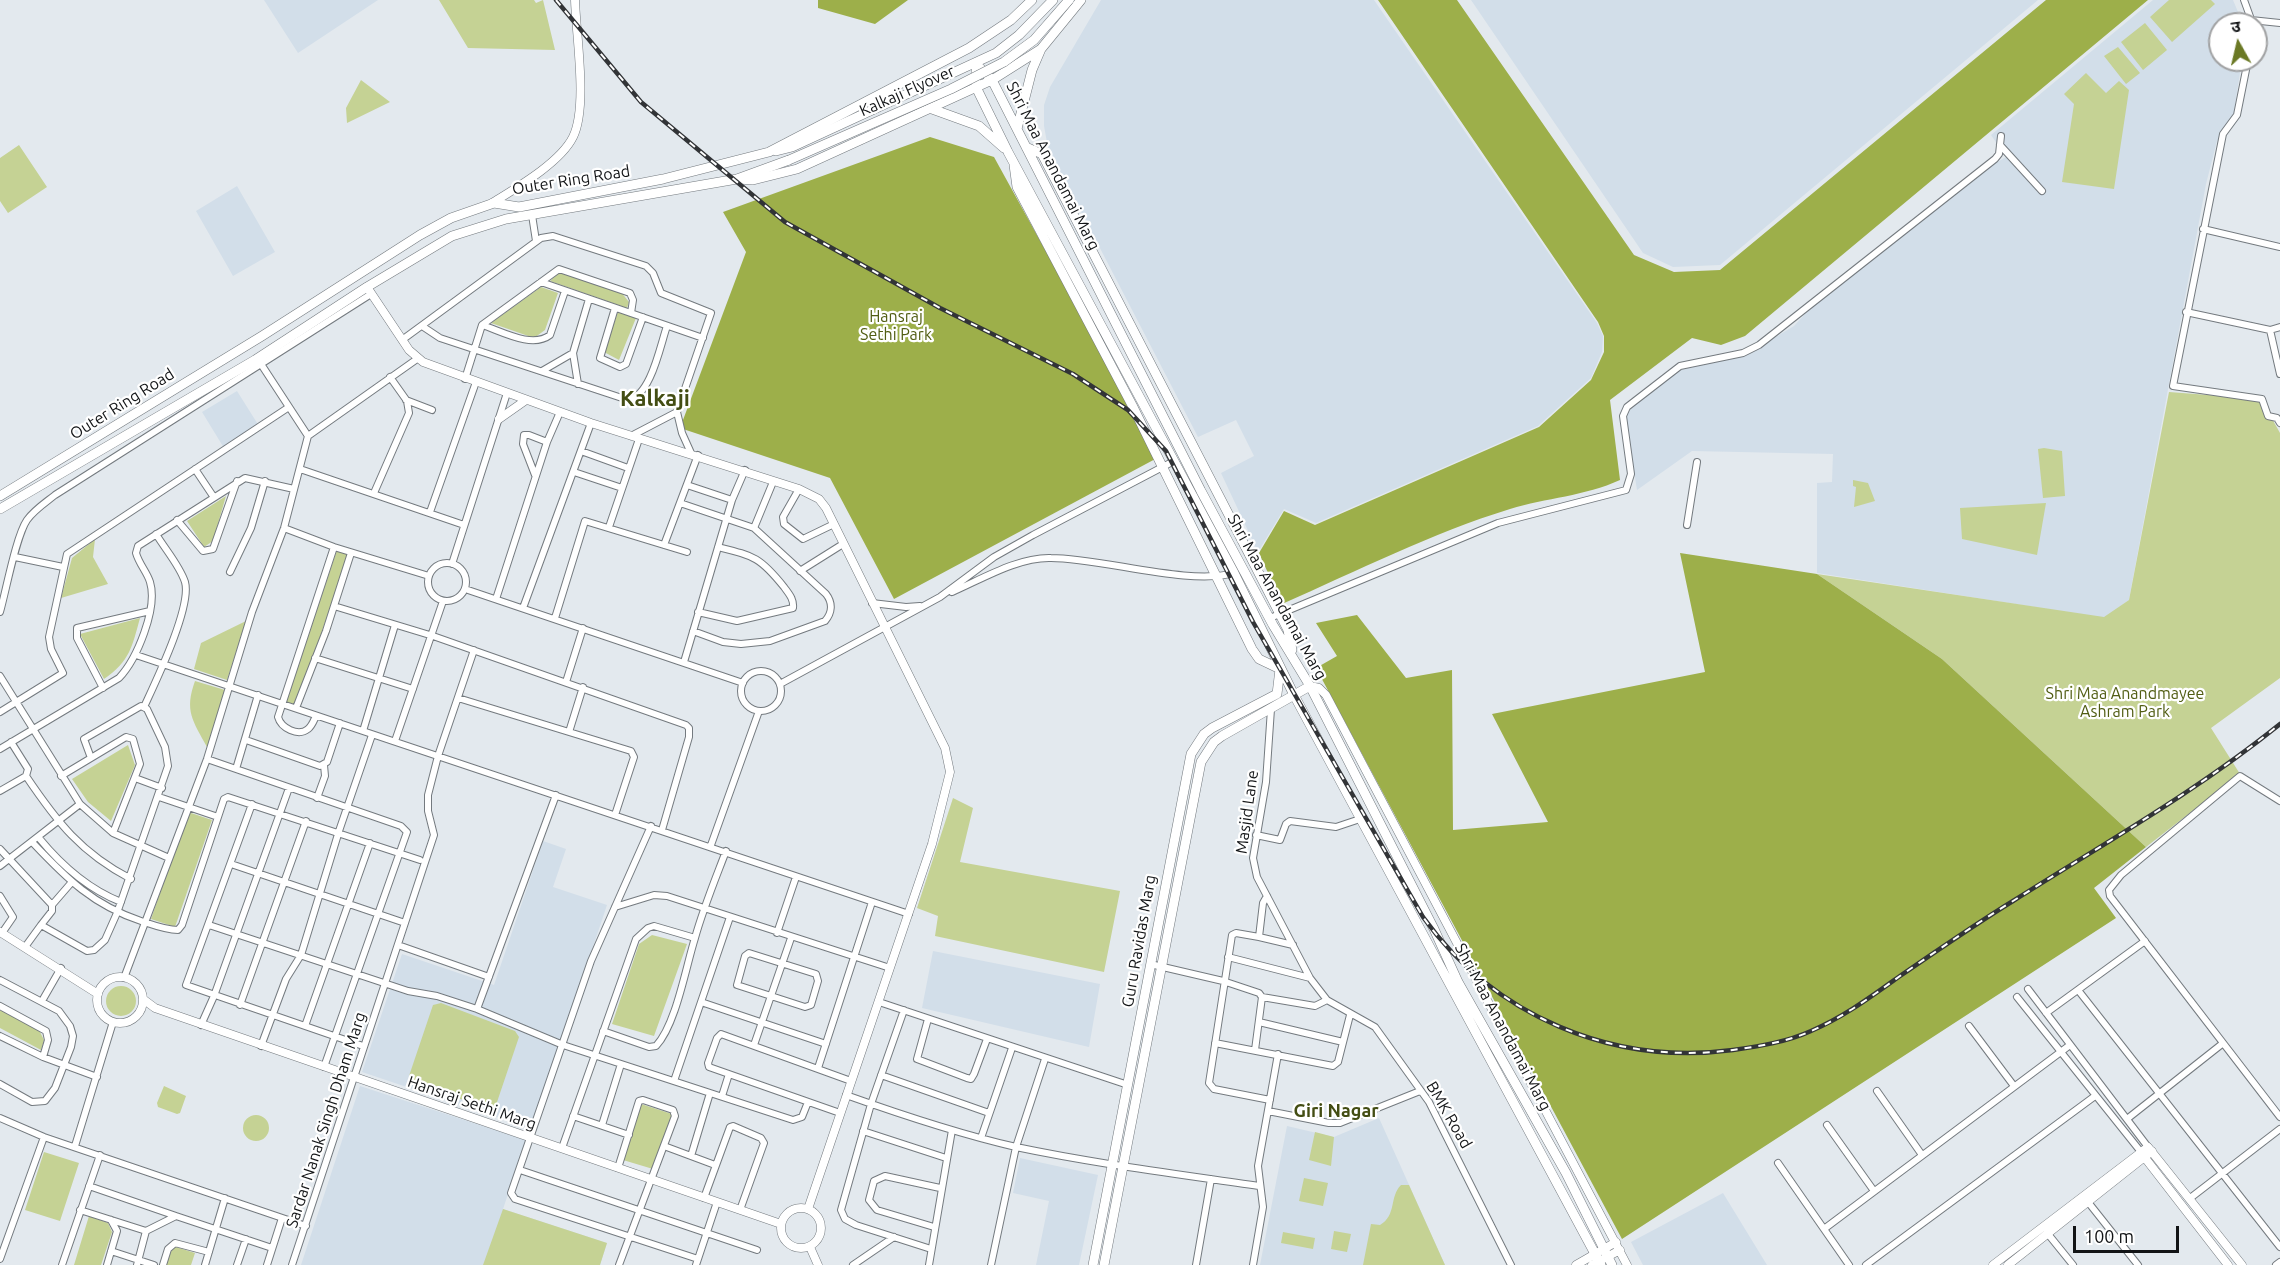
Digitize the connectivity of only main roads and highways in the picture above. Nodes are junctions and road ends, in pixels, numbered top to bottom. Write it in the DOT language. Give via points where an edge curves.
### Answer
graph roads {
  1 [pos="1032,0"];
  2 [pos="1053,0"];
  3 [pos="1069,0"];
  4 [pos="1081,0"];
  5 [pos="1032,22"];
  6 [pos="1050,39"];
  7 [pos="1041,49"];
  8 [pos="975,63"];
  9 [pos="992,80"];
  10 [pos="976,87"];
  11 [pos="887,103"];
  12 [pos="932,109"];
  13 [pos="891,127"];
  14 [pos="1017,129"];
  15 [pos="1026,147"];
  16 [pos="769,152"];
  17 [pos="1008,152"];
  18 [pos="1014,162"];
  19 [pos="737,179"];
  20 [pos="2,494"];
  21 [pos="14,500"];
  22 [pos="0,509"];
  23 [pos="0,518"];
  24 [pos="1293,656"];
  25 [pos="1280,669"];
  26 [pos="1310,686"];
  27 [pos="1294,695"];
  28 [pos="1608,1257"];
  29 [pos="1597,1261"];
  30 [pos="1093,1265"];
  31 [pos="1104,1265"];
  1 -- 16 [label="main road, Outer Ring Road" via="999,28 936,68"];
  2 -- 5 [label="main road"];
  3 -- 19 [label="main road, Kalkaji Flyover, bridge" via="1034,40 1004,62 789,160"];
  4 -- 6 [label="main road"];
  5 -- 6 [label="main road" via="1035,38"];
  5 -- 8 [label="main road" via="996,53"];
  6 -- 7 [label="main road"];
  7 -- 9 [label="main road"];
  7 -- 14 [label="main road"];
  8 -- 9 [label="main road, Shri Maa Anandamai Marg"];
  8 -- 10 [label="main road, Shri Maa Anandamai Marg"];
  8 -- 11 [label="main road"];
  9 -- 10 [label="main road"];
  9 -- 14 [label="main road, Shri Maa Anandamai Marg"];
  10 -- 12 [label="main road"];
  10 -- 17 [label="main road, Shri Maa Anandamai Marg"];
  11 -- 13 [label="main road" via="897,116"];
  11 -- 16 [label="main road" via="792,147"];
  12 -- 13 [label="main road"];
  12 -- 17 [label="main road" via="979,126"];
  13 -- 19 [label="main road" via="797,169 753,180"];
  14 -- 15 [label="main road, Shri Maa Anandamai Marg"];
  15 -- 24 [label="main road, Shri Maa Anandamai Marg" via="1201,491"];
  15 -- 24 [label="main road" via="1042,154 1280,614"];
  16 -- 20 [label="main road, Outer Ring Road" via="663,179 519,207 490,204 452,218"];
  17 -- 18 [label="main road, Shri Maa Anandamai Marg"];
  18 -- 25 [label="main road, Shri Maa Anandamai Marg" via="1234,573"];
  18 -- 25 [label="main road" via="1017,187 1132,405 1255,655"];
  19 -- 21 [label="main road, Outer Ring Road" via="532,215 482,225 452,236 259,361"];
  21 -- 22 [label="main road, Outer Ring Road"];
  21 -- 23 [label="main road"];
  24 -- 26 [label="main road, Shri Maa Anandamai Marg"];
  25 -- 27 [label="main road, Shri Maa Anandamai Marg"];
  25 -- 30 [label="main road, Guru Ravidas Marg" via="1277,694 1212,728 1191,753"];
  26 -- 27 [label="main road, Guru Ravidas Marg"];
  26 -- 28 [label="main road, Shri Maa Anandamai Marg" via="1458,982 1566,1173"];
  27 -- 29 [label="main road, Shri Maa Anandamai Marg"];
  27 -- 31 [label="main road, Guru Ravidas Marg" via="1222,736 1201,762"];
}
